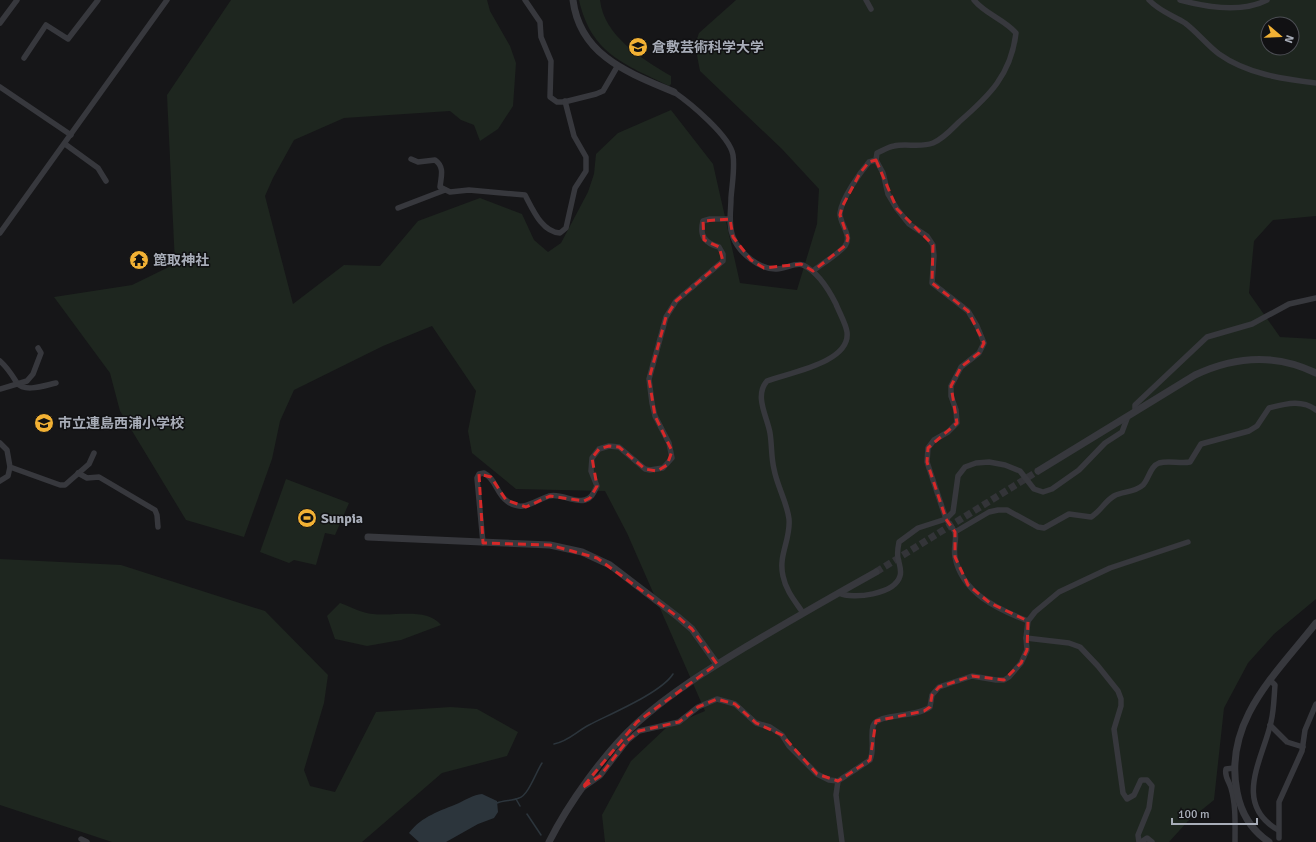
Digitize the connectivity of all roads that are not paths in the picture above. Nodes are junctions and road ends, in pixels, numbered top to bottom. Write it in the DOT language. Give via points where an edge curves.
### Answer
graph roads {
  1 [pos="17,0"];
  2 [pos="98,0"];
  3 [pos="167,0"];
  4 [pos="525,0"];
  5 [pos="573,0"];
  6 [pos="866,0"];
  7 [pos="974,0"];
  8 [pos="1149,0"];
  9 [pos="1180,0"];
  10 [pos="1267,0"];
  11 [pos="871,9"];
  12 [pos="0,23"];
  13 [pos="24,58"];
  14 [pos="617,67"];
  15 [pos="1316,83"];
  16 [pos="0,87"];
  17 [pos="674,92"];
  18 [pos="565,101"];
  19 [pos="71,135"];
  20 [pos="65,144"];
  21 [pos="411,159"];
  22 [pos="876,160"];
  23 [pos="106,181"];
  24 [pos="445,190"];
  25 [pos="398,208"];
  26 [pos="730,219"];
  27 [pos="1,231"];
  28 [pos="813,270"];
  29 [pos="1316,298"];
  30 [pos="38,348"];
  31 [pos="0,361"];
  32 [pos="1316,373"];
  33 [pos="56,383"];
  34 [pos="18,384"];
  35 [pos="0,389"];
  36 [pos="1316,410"];
  37 [pos="1136,411"];
  38 [pos="1128,416"];
  39 [pos="0,443"];
  40 [pos="94,453"];
  41 [pos="10,467"];
  42 [pos="1038,471"];
  43 [pos="78,473"];
  44 [pos="0,481"];
  45 [pos="946,519"];
  46 [pos="158,527"];
  47 [pos="955,532"];
  48 [pos="368,537"];
  49 [pos="1188,542"];
  50 [pos="482,543"];
  51 [pos="876,572"];
  52 [pos="839,593"];
  53 [pos="804,613"];
  54 [pos="1028,622"];
  55 [pos="1316,623"];
  56 [pos="1026,638"];
  57 [pos="717,664"];
  58 [pos="1270,680"];
  59 [pos="1316,704"];
  60 [pos="1270,724"];
  61 [pos="1303,747"];
  62 [pos="1234,768"];
  63 [pos="838,781"];
  64 [pos="582,788"];
  65 [pos="1278,830"];
  66 [pos="1279,838"];
  67 [pos="548,842"];
  68 [pos="842,842"];
  69 [pos="1140,842"];
  70 [pos="1152,842"];
  71 [pos="1235,842"];
  72 [pos="1269,842"];
  1 -- 12 [label="street"];
  2 -- 13 [label="street" via="68,39 46,25"];
  3 -- 19 [label="street"];
  4 -- 18 [label="street" via="540,22 541,37 551,61 550,97 557,102"];
  5 -- 14 [label="street" via="580,24 592,44"];
  6 -- 11 [label="street"];
  7 -- 22 [label="street" via="1016,33 1004,75 983,102 942,138 922,146 894,146 877,153"];
  8 -- 15 [label="street" via="1157,9 1184,23 1220,54 1252,71 1281,79"];
  9 -- 10 [label="street" via="1222,7 1256,5"];
  14 -- 17 [label="street"];
  14 -- 18 [label="street" via="603,91"];
  16 -- 19 [label="street"];
  17 -- 26 [label="street" via="689,103 727,141 733,154"];
  18 -- 24 [label="street" via="574,136 586,157 586,171 575,188 566,228 560,233 552,233 546,229 524,195"];
  19 -- 20 [label="street"];
  20 -- 23 [label="street" via="98,168"];
  20 -- 27 [label="street"];
  21 -- 24 [label="street" via="418,162 435,160 440,164 440,187"];
  22 -- 28 [label="street" via="869,162 860,173 842,207 840,215 848,238 846,245"];
  22 -- 45 [label="street" via="883,173 888,194 897,209 910,224 927,236 933,245 932,283 968,311 984,343 979,353 961,367 951,386 957,423 934,440 928,448 927,462"];
  24 -- 25 [label="street"];
  26 -- 28 [label="street" via="733,237 751,260 764,268 777,269 801,264"];
  26 -- 50 [label="street" via="710,218 703,221 701,228 704,240 719,247 723,261 676,301 666,316 649,379 655,416 672,451 668,465 657,471 645,469 619,447 598,449 592,458 591,471 597,486 590,498 584,501 550,496 526,507 514,505 506,500 491,476 479,474"];
  28 -- 53 [label="street" via="835,304 847,333 844,346 825,361 767,381 762,386 761,400 770,434 774,469 789,519 781,561 783,575 787,589"];
  29 -- 37 [label="street" via="1289,304 1252,324 1207,337 1135,405"];
  30 -- 34 [label="street" via="41,353 33,374"];
  31 -- 34 [label="street" via="9,369"];
  32 -- 37 [label="street" via="1274,359 1234,361 1194,375"];
  33 -- 34 [label="street" via="33,388"];
  34 -- 35 [label="street"];
  36 -- 47 [label="street" via="1301,403 1270,408 1257,426 1249,431 1201,444 1190,462 1159,463 1140,488 1114,496 1091,517 1069,514 1044,528 1007,510 998,510 989,512"];
  37 -- 38 [label="street"];
  38 -- 42 [label="street"];
  38 -- 45 [label="street" via="1122,432 1100,447 1079,470 1052,489 1043,492 1034,489 1020,471 1005,465 976,462 965,468 958,476 953,512"];
  39 -- 41 [label="street" via="7,450"];
  40 -- 43 [label="street" via="89,464"];
  41 -- 43 [label="street" via="60,485 65,485"];
  41 -- 44 [label="street" via="8,476"];
  43 -- 46 [label="street" via="87,478 99,476 155,510"];
  45 -- 47 [label="street"];
  45 -- 52 [label="street" via="918,528 899,542 898,556 901,569 896,583 875,594 846,597"];
  47 -- 54 [label="street" via="955,557 968,585 990,603"];
  48 -- 50 [label="street"];
  49 -- 54 [label="street" via="1134,559 1075,583 1059,592 1035,612"];
  50 -- 57 [label="street" via="550,545 597,558 692,629"];
  51 -- 52 [label="street"];
  52 -- 53 [label="street"];
  53 -- 57 [label="street"];
  54 -- 56 [label="street"];
  55 -- 58 [label="street"];
  56 -- 63 [label="street" via="1027,650 1022,663 1004,680 972,676 939,687 932,695 930,707 924,711 876,721 873,726 873,755 870,760"];
  56 -- 69 [label="street" via="1069,643 1080,648 1118,691 1121,706 1114,729 1123,793 1127,799 1134,795 1141,780 1147,780 1152,786 1149,808 1138,835"];
  57 -- 64 [label="street" via="637,722 616,744"];
  58 -- 60 [label="street" via="1275,685"];
  58 -- 62 [label="street" via="1245,720"];
  59 -- 61 [label="street" via="1305,730"];
  60 -- 61 [label="street" via="1287,742"];
  60 -- 65 [label="street" via="1255,772 1253,790 1259,813 1270,826"];
  61 -- 65 [label="street" via="1278,802"];
  62 -- 71 [label="street" via="1226,769 1225,773 1231,787 1235,814"];
  62 -- 72 [label="street" via="1243,813 1250,825"];
  63 -- 64 [label="street" via="817,774 789,746 782,734 756,723 735,704 717,699 698,707 680,722 639,731 627,741 600,776"];
  63 -- 68 [label="street" via="836,794"];
  64 -- 67 [label="street"];
  65 -- 66 [label="street"];
  69 -- 70 [label="street" via="1147,838"];
}
